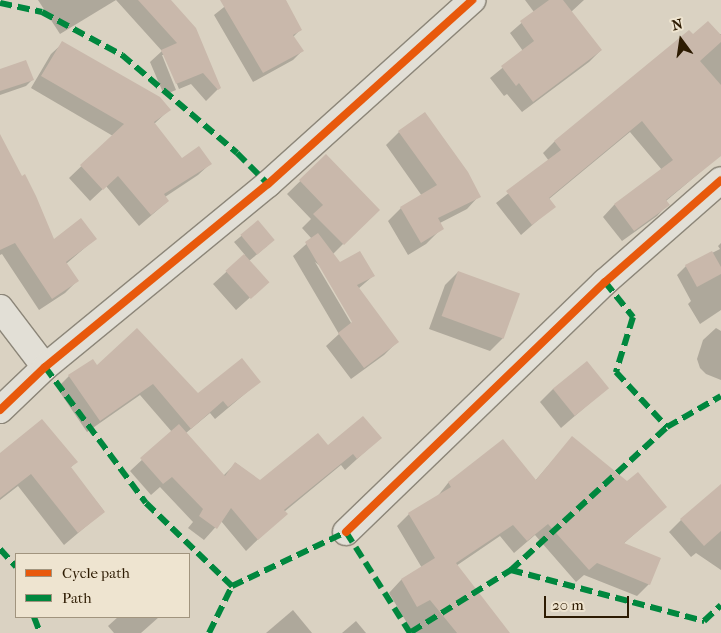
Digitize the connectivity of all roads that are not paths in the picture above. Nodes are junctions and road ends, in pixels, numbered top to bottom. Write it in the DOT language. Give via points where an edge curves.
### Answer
graph roads {
  1 [pos="472,0"];
  2 [pos="721,180"];
  3 [pos="0,308"];
  4 [pos="44,367"];
  5 [pos="0,410"];
  6 [pos="346,532"];
  1 -- 4 [label="street" via="268,184"];
  2 -- 6 [label="street" via="605,282"];
  3 -- 4 [label="street"];
  4 -- 5 [label="street"];
}
